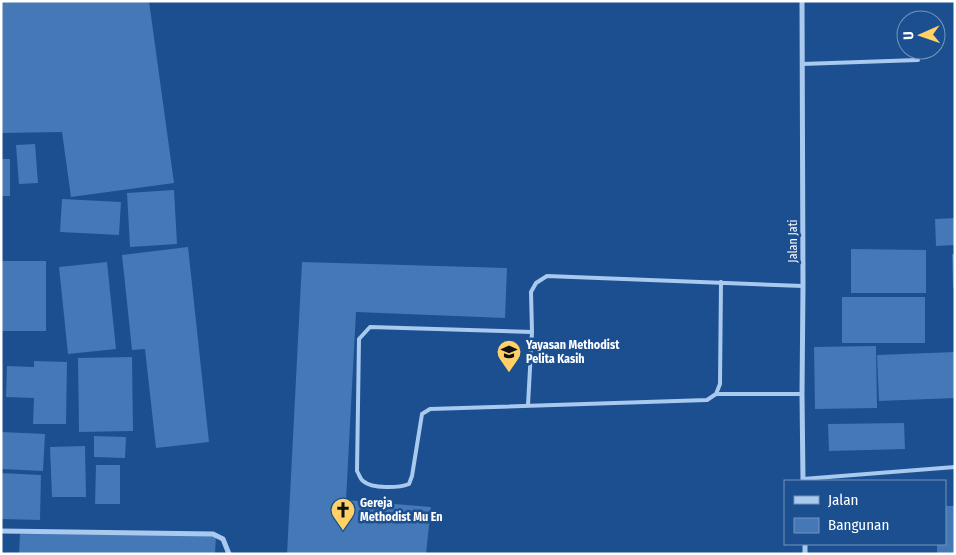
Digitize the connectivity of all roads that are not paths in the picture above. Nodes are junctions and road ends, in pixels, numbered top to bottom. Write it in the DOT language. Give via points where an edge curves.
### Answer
graph roads {
  1 [pos="802,1"];
  2 [pos="918,60"];
  3 [pos="802,64"];
  4 [pos="721,282"];
  5 [pos="803,286"];
  6 [pos="532,332"];
  7 [pos="716,394"];
  8 [pos="802,394"];
  9 [pos="528,405"];
  10 [pos="955,467"];
  11 [pos="804,480"];
  12 [pos="1,532"];
  13 [pos="229,554"];
  1 -- 3 [label="street, Jalan Jati"];
  2 -- 3 [label="lane"];
  3 -- 5 [label="street, Jalan Jati"];
  4 -- 5 [label="lane"];
  4 -- 6 [label="lane" via="547,276 536,282 531,292"];
  4 -- 7 [label="lane" via="720,384"];
  5 -- 8 [label="street, Jalan Jati"];
  6 -- 9 [label="lane"];
  6 -- 9 [label="lane" via="370,328 359,339 357,471 362,481 370,485 401,487 409,484 422,414 430,409"];
  7 -- 8 [label="lane"];
  7 -- 9 [label="lane" via="707,400"];
  8 -- 11 [label="street, Jalan Jati"];
  10 -- 11 [label="lane"];
  12 -- 13 [label="street" via="213,534 223,539"];
}
